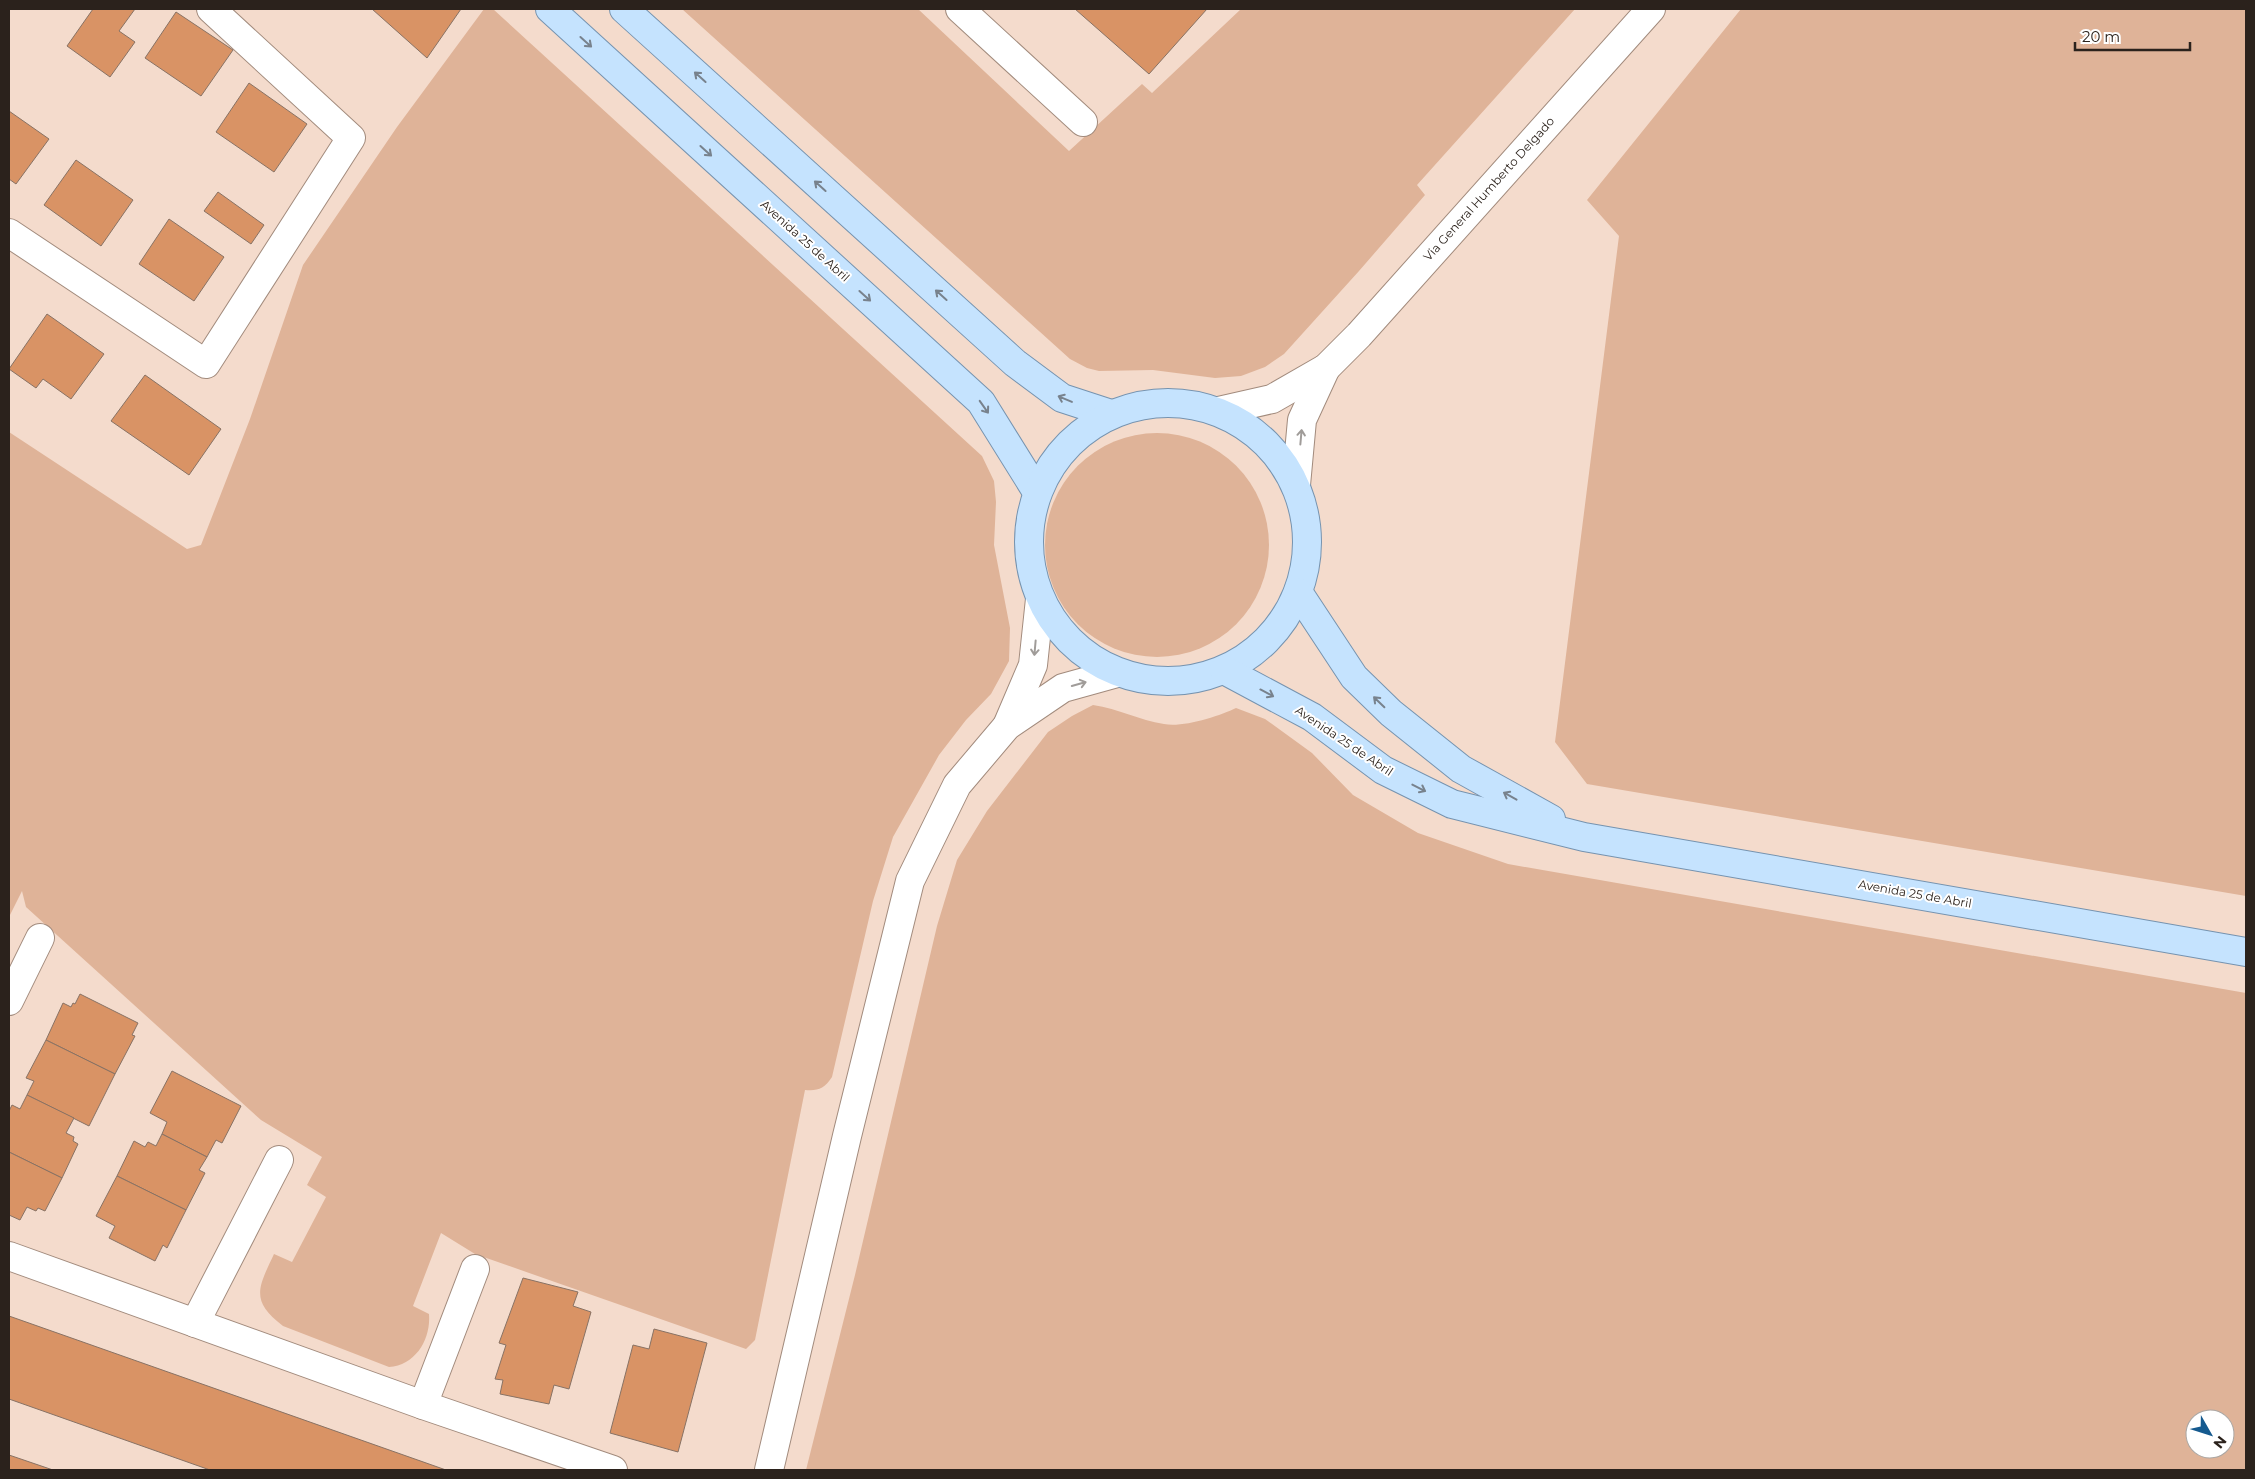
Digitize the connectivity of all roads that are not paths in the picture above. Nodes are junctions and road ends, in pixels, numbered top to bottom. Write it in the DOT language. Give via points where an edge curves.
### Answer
graph roads {
  1 [pos="211,9"];
  2 [pos="550,9"];
  3 [pos="624,9"];
  4 [pos="960,9"];
  5 [pos="1651,9"];
  6 [pos="1083,122"];
  7 [pos="9,233"];
  8 [pos="1326,368"];
  9 [pos="1219,411"];
  10 [pos="1111,414"];
  11 [pos="1296,486"];
  12 [pos="1037,492"];
  13 [pos="1298,592"];
  14 [pos="1040,599"];
  15 [pos="1224,670"];
  16 [pos="1117,673"];
  17 [pos="1008,726"];
  18 [pos="1584,837"];
  19 [pos="40,938"];
  20 [pos="2246,952"];
  21 [pos="9,1001"];
  22 [pos="279,1160"];
  23 [pos="9,1256"];
  24 [pos="475,1270"];
  25 [pos="195,1323"];
  26 [pos="423,1405"];
  27 [pos="613,1470"];
  28 [pos="769,1470"];
  1 -- 7 [label="street" via="350,138 206,364"];
  2 -- 12 [label="main road, Avenida 25 de Abril, one-way" via="981,402"];
  10 -- 3 [label="main road, one-way" via="1062,398 1016,363"];
  4 -- 6 [label="street"];
  5 -- 8 [label="street, Via General Humberto Delgado"];
  8 -- 9 [label="street, Via General Humberto Delgado" via="1272,399"];
  11 -- 8 [label="street, Via General Humberto Delgado, one-way" via="1302,420"];
  9 -- 10 [label="main road" via="1183,403 1147,404"];
  9 -- 11 [label="main road" via="1250,429 1277,454"];
  10 -- 12 [label="main road" via="1080,433 1055,460"];
  11 -- 13 [label="main road" via="1306,520 1307,557"];
  12 -- 14 [label="main road" via="1029,527 1029,546 1030,564"];
  13 -- 15 [label="main road" via="1280,624 1255,651"];
  18 -- 13 [label="main road, Avenida 25 de Abril, one-way" via="1461,769 1391,713 1354,677"];
  14 -- 16 [label="main road" via="1059,630 1085,656"];
  14 -- 17 [label="street, one-way" via="1033,665"];
  15 -- 16 [label="main road" via="1189,680 1152,681"];
  15 -- 18 [label="main road, Avenida 25 de Abril, one-way" via="1312,717 1383,770 1452,804"];
  17 -- 16 [label="street, one-way" via="1063,688"];
  17 -- 28 [label="street" via="957,785 910,881"];
  18 -- 20 [label="main road, Avenida 25 de Abril"];
  19 -- 21 [label="street"];
  22 -- 25 [label="street"];
  23 -- 25 [label="street"];
  24 -- 26 [label="street"];
  25 -- 26 [label="street"];
  26 -- 27 [label="street"];
}
